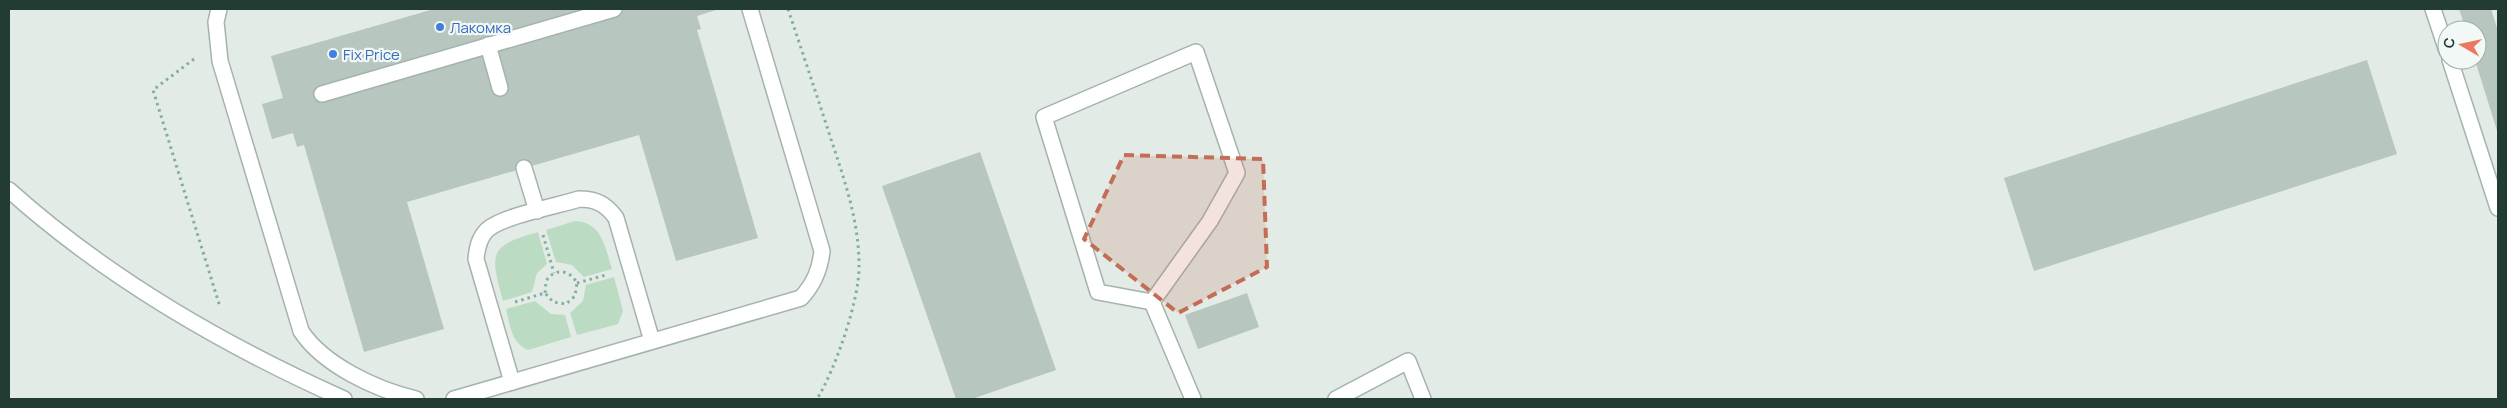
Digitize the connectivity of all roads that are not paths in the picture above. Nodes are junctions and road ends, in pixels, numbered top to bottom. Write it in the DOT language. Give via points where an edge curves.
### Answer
graph roads {
  1 [pos="219,9"];
  2 [pos="614,9"];
  3 [pos="750,9"];
  4 [pos="2433,9"];
  5 [pos="2437,21"];
  6 [pos="488,46"];
  7 [pos="2453,70"];
  8 [pos="500,88"];
  9 [pos="322,94"];
  10 [pos="524,168"];
  11 [pos="9,190"];
  12 [pos="2498,208"];
  13 [pos="537,211"];
  14 [pos="1152,302"];
  15 [pos="652,342"];
  16 [pos="512,382"];
  17 [pos="344,399"];
  18 [pos="416,399"];
  19 [pos="454,399"];
  20 [pos="1193,399"];
  21 [pos="1336,399"];
  22 [pos="1423,399"];
  1 -- 18 [label="lane" via="217,42 220,61 301,331 310,343 350,374"];
  2 -- 6 [label="lane"];
  3 -- 15 [label="lane" via="822,251 818,275 801,298"];
  4 -- 5 [label="lane"];
  6 -- 8 [label="lane"];
  6 -- 9 [label="lane"];
  7 -- 12 [label="lane"];
  10 -- 13 [label="lane"];
  11 -- 17 [label="lane" via="38,217 159,300 231,343"];
  13 -- 15 [label="lane" via="579,199 590,199 610,210 616,218"];
  13 -- 16 [label="lane" via="488,229 479,243 476,258"];
  14 -- 14 [label="lane" via="1210,221 1237,173 1196,52 1044,117 1098,292"];
  14 -- 20 [label="lane"];
  15 -- 16 [label="lane"];
  16 -- 19 [label="lane"];
  21 -- 22 [label="lane" via="1408,361"];
}
